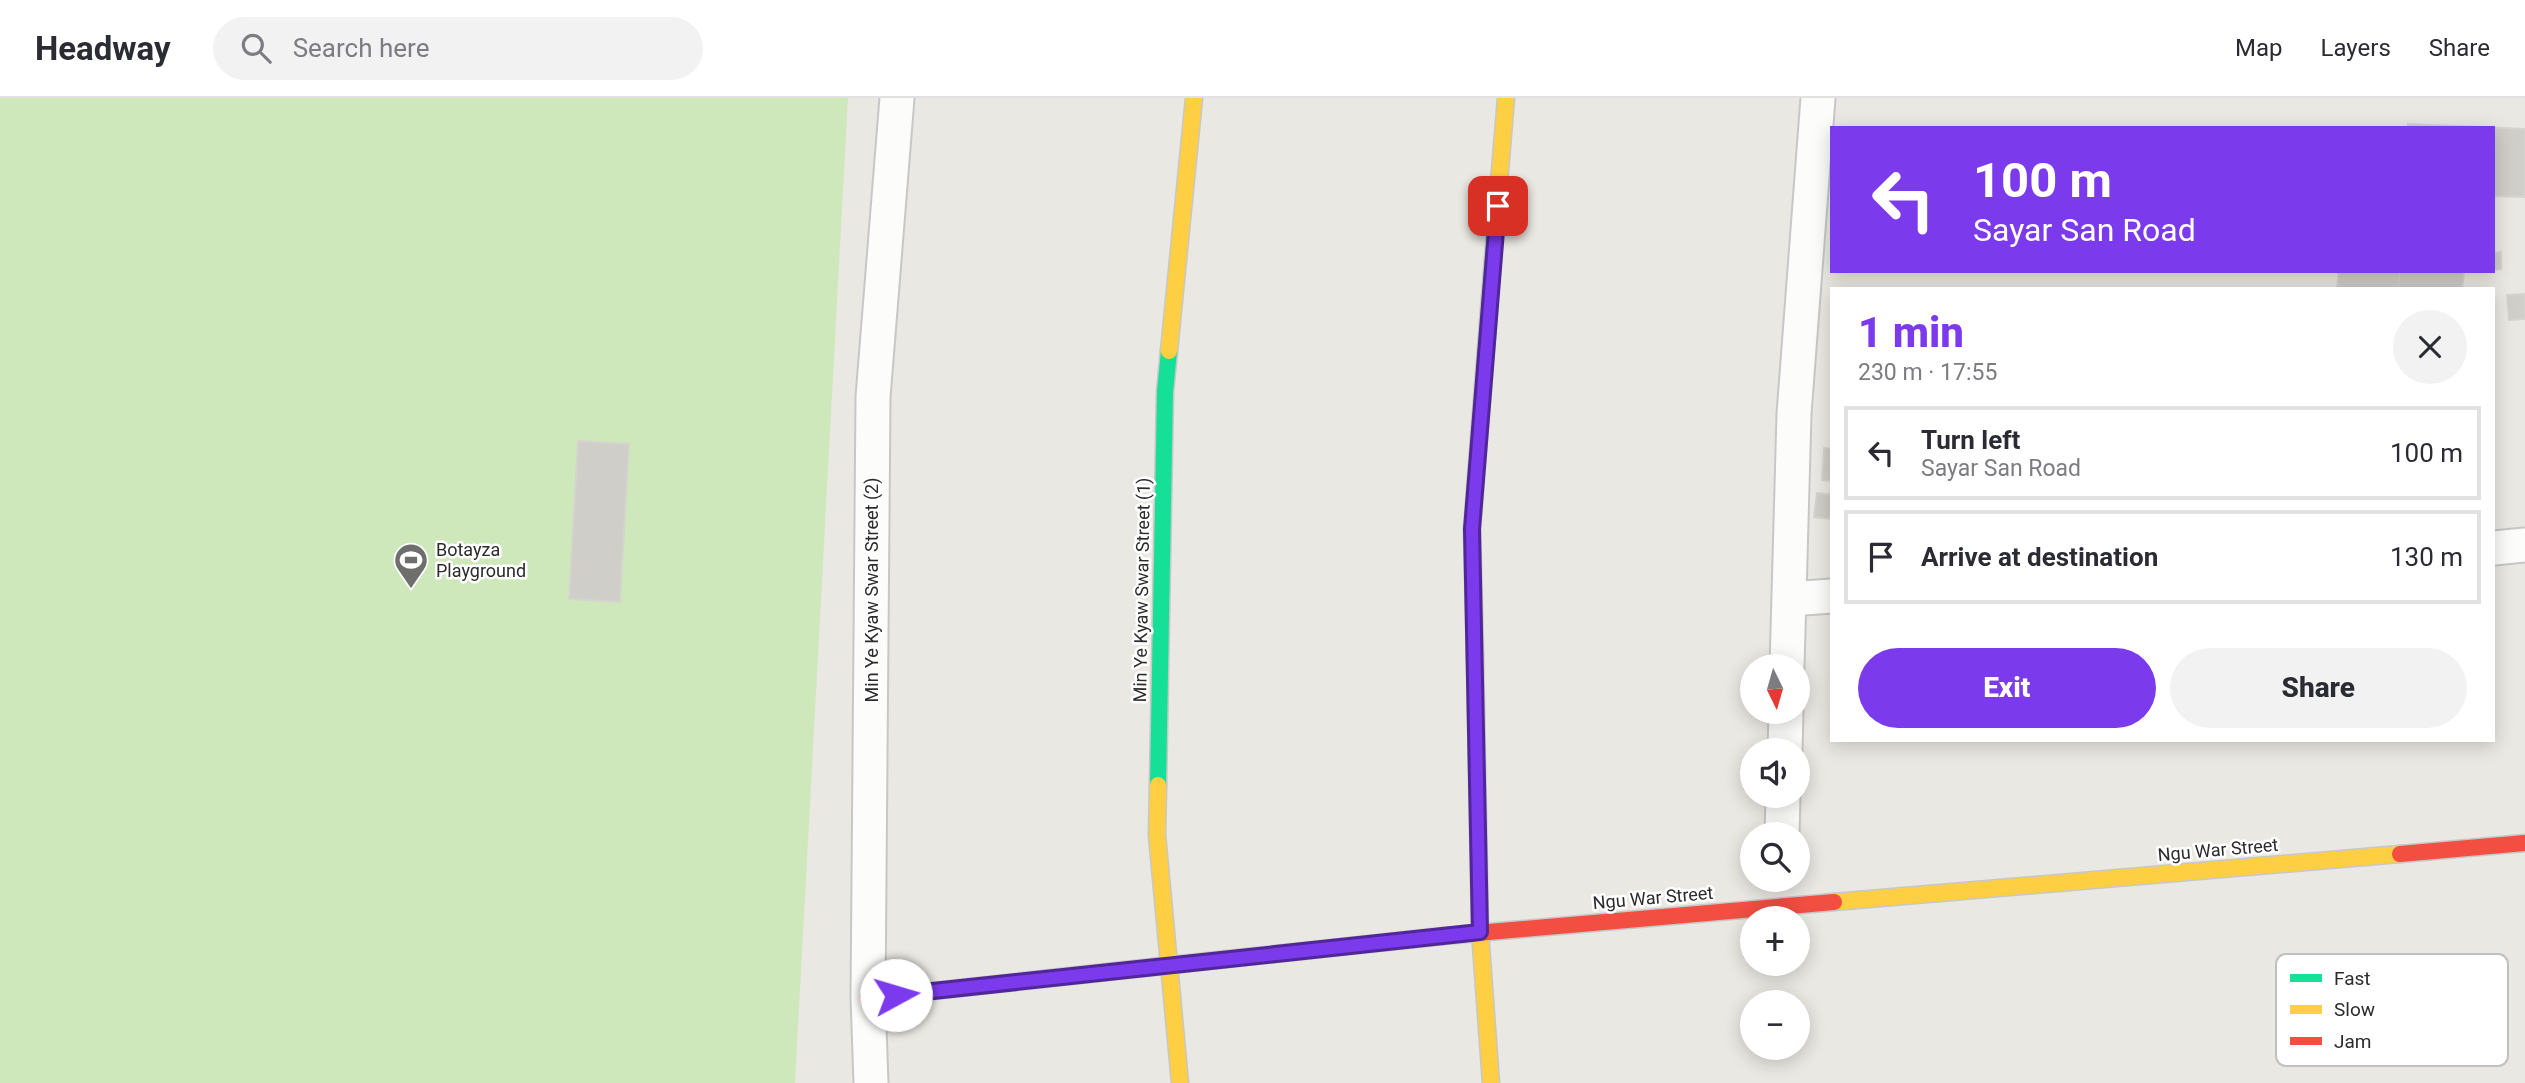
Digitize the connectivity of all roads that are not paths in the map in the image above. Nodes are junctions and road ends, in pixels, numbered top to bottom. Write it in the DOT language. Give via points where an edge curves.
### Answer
graph roads {
  1 [pos="897,98"];
  2 [pos="1194,98"];
  3 [pos="1506,98"];
  4 [pos="1818,98"];
  5 [pos="2525,545"];
  6 [pos="2495,548"];
  7 [pos="1830,596"];
  8 [pos="1789,599"];
  9 [pos="1787,654"];
  10 [pos="2525,843"];
  11 [pos="1780,893"];
  12 [pos="1480,932"];
  13 [pos="1168,965"];
  14 [pos="868,998"];
  15 [pos="871,1083"];
  16 [pos="1180,1083"];
  17 [pos="1491,1083"];
  1 -- 14 [label="street, Min Ye Kyaw Swar Street (2)" via="873,397"];
  2 -- 13 [label="street, Min Ye Kyaw Swar Street (1)" via="1165,393 1157,835"];
  3 -- 12 [label="street" via="1472,529"];
  4 -- 8 [label="street" via="1794,414"];
  5 -- 6 [label="street"];
  7 -- 8 [label="street"];
  8 -- 9 [label="street"];
  10 -- 11 [label="street, Ngu War Street"];
  11 -- 12 [label="street, Ngu War Street"];
  12 -- 13 [label="street, Ngu War Street"];
  12 -- 17 [label="street"];
  13 -- 14 [label="street, Ngu War Street"];
  13 -- 16 [label="street, Min Ye Kyaw Swar Street (1)"];
  14 -- 15 [label="street, Min Ye Kyaw Swar Street (2)"];
}
